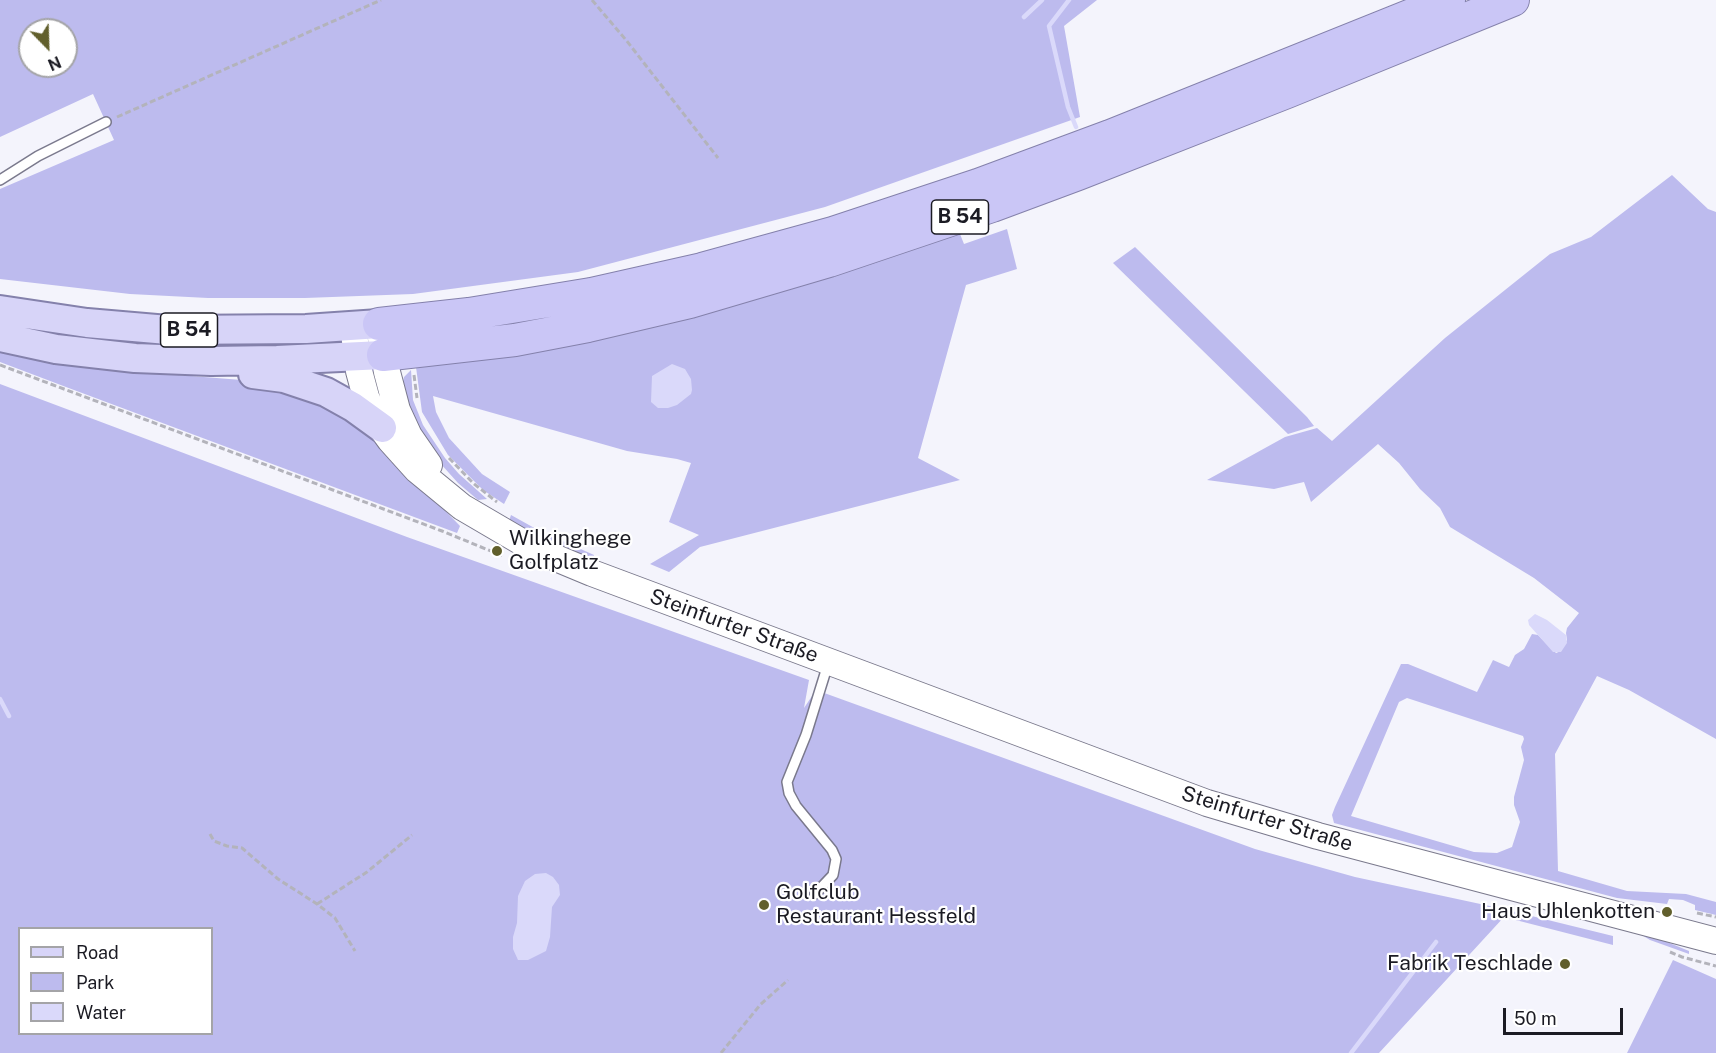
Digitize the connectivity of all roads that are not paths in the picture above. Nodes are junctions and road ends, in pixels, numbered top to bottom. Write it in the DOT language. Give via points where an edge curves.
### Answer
graph roads {
  1 [pos="1449,0"];
  2 [pos="1513,0"];
  3 [pos="106,122"];
  4 [pos="0,180"];
  5 [pos="0,310"];
  6 [pos="366,325"];
  7 [pos="0,337"];
  8 [pos="384,355"];
  9 [pos="211,361"];
  10 [pos="382,428"];
  11 [pos="446,494"];
  12 [pos="829,662"];
  13 [pos="814,894"];
  14 [pos="1716,941"];
  1 -- 6 [label="highway, B 54" via="1110,136 833,233 591,294 469,314"];
  2 -- 8 [label="highway, B 54" via="1078,174 829,261 690,302 588,326 515,340"];
  3 -- 4 [label="lane"];
  5 -- 6 [label="main road, B 54" via="168,330"];
  6 -- 8 [label="main road, Steinfurter Straße"];
  7 -- 9 [label="main road, B 54" via="135,358"];
  8 -- 9 [label="main road, B 54"];
  8 -- 10 [label="main road, Steinfurter Straße" via="366,397"];
  8 -- 11 [label="main road, Steinfurter Straße" via="400,417"];
  9 -- 10 [label="main road" via="314,387 353,407"];
  10 -- 11 [label="main road, Steinfurter Straße" via="412,466"];
  11 -- 12 [label="main road, Steinfurter Straße" via="490,525 556,558"];
  12 -- 13 [label="lane, Steinfurter Straße" via="787,782 796,806 836,859 833,875"];
  12 -- 14 [label="main road, Steinfurter Straße" via="1208,803 1318,836"];
}
